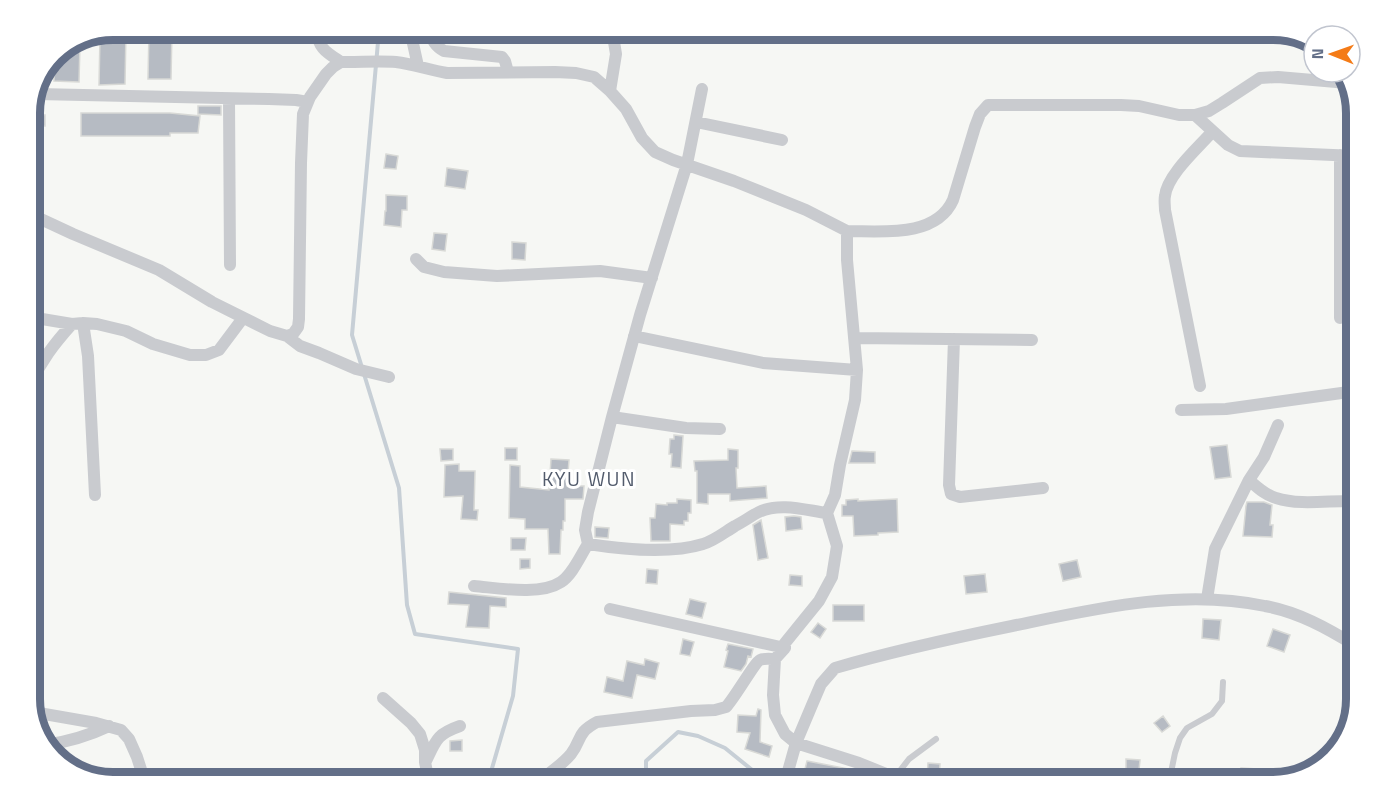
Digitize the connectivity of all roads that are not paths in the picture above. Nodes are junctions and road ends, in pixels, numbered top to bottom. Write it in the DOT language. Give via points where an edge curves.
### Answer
graph roads {
  1 [pos="318,40"];
  2 [pos="412,40"];
  3 [pos="432,40"];
  4 [pos="614,40"];
  5 [pos="341,62"];
  6 [pos="418,66"];
  7 [pos="508,72"];
  8 [pos="1302,79"];
  9 [pos="702,89"];
  10 [pos="610,91"];
  11 [pos="43,94"];
  12 [pos="229,99"];
  13 [pos="302,101"];
  14 [pos="1195,115"];
  15 [pos="696,122"];
  16 [pos="1212,132"];
  17 [pos="782,140"];
  18 [pos="1341,155"];
  19 [pos="1345,155"];
  20 [pos="687,164"];
  21 [pos="41,219"];
  22 [pos="847,231"];
  23 [pos="416,259"];
  24 [pos="230,265"];
  25 [pos="652,278"];
  26 [pos="1340,300"];
  27 [pos="1345,300"];
  28 [pos="41,318"];
  29 [pos="243,318"];
  30 [pos="1340,318"];
  31 [pos="77,323"];
  32 [pos="287,336"];
  33 [pos="634,336"];
  34 [pos="854,338"];
  35 [pos="954,339"];
  36 [pos="1032,340"];
  37 [pos="41,362"];
  38 [pos="857,370"];
  39 [pos="389,376"];
  40 [pos="1200,386"];
  41 [pos="1345,392"];
  42 [pos="1181,410"];
  43 [pos="612,417"];
  44 [pos="1278,425"];
  45 [pos="720,429"];
  46 [pos="1249,480"];
  47 [pos="1043,488"];
  48 [pos="95,495"];
  49 [pos="1346,501"];
  50 [pos="827,513"];
  51 [pos="588,544"];
  52 [pos="474,586"];
  53 [pos="1207,599"];
  54 [pos="610,609"];
  55 [pos="1346,640"];
  56 [pos="785,648"];
  57 [pos="775,659"];
  58 [pos="1223,682"];
  59 [pos="383,698"];
  60 [pos="42,714"];
  61 [pos="109,726"];
  62 [pos="460,726"];
  63 [pos="936,739"];
  64 [pos="796,743"];
  65 [pos="57,744"];
  66 [pos="425,762"];
  67 [pos="142,772"];
  68 [pos="427,772"];
  69 [pos="550,772"];
  70 [pos="788,772"];
  71 [pos="881,772"];
  72 [pos="903,772"];
  73 [pos="1171,772"];
  1 -- 5 [label="street" via="326,52"];
  2 -- 6 [label="street"];
  3 -- 7 [label="street" via="444,51 502,57"];
  4 -- 10 [label="street" via="616,54"];
  5 -- 6 [label="street"];
  5 -- 13 [label="street"];
  6 -- 7 [label="street" via="447,73"];
  7 -- 10 [label="street" via="576,73 594,77"];
  8 -- 14 [label="street" via="1260,78 1209,111"];
  9 -- 15 [label="street"];
  10 -- 20 [label="street" via="655,152"];
  11 -- 12 [label="street"];
  12 -- 13 [label="street"];
  12 -- 24 [label="street"];
  13 -- 32 [label="street" via="299,319 296,331"];
  14 -- 16 [label="street"];
  14 -- 22 [label="street" via="1179,116 1121,105 988,105 975,126 948,211 920,227"];
  15 -- 17 [label="street"];
  15 -- 20 [label="street"];
  16 -- 18 [label="street" via="1240,151"];
  16 -- 40 [label="street" via="1175,173 1165,195"];
  18 -- 19 [label="street"];
  18 -- 26 [label="street"];
  20 -- 22 [label="street" via="806,210"];
  20 -- 25 [label="street"];
  21 -- 29 [label="street" via="159,270"];
  22 -- 34 [label="street"];
  23 -- 25 [label="street" via="424,267 444,272 497,276 600,271"];
  25 -- 33 [label="street"];
  26 -- 27 [label="street"];
  26 -- 30 [label="street"];
  28 -- 31 [label="street"];
  29 -- 31 [label="street" via="219,350 206,355 190,355 153,344 126,331"];
  29 -- 32 [label="street"];
  31 -- 37 [label="street"];
  31 -- 48 [label="street" via="88,356"];
  32 -- 39 [label="street" via="300,346 356,369"];
  33 -- 38 [label="street" via="763,363"];
  33 -- 43 [label="street"];
  34 -- 35 [label="street"];
  34 -- 38 [label="street"];
  35 -- 36 [label="street"];
  35 -- 47 [label="street" via="951,494 960,497"];
  38 -- 50 [label="street" via="855,400 835,495"];
  41 -- 42 [label="street" via="1226,409"];
  43 -- 45 [label="street"];
  43 -- 51 [label="street" via="588,512"];
  44 -- 46 [label="street"];
  46 -- 49 [label="street" via="1276,498"];
  46 -- 53 [label="street" via="1215,549"];
  50 -- 51 [label="street" via="774,507 705,544 683,548"];
  50 -- 56 [label="street" via="837,546 832,577"];
  51 -- 52 [label="street" via="569,574 556,585 533,590"];
  53 -- 55 [label="street" via="1265,606 1300,616"];
  53 -- 64 [label="street" via="1087,610 835,668 821,684"];
  54 -- 56 [label="street"];
  56 -- 57 [label="street"];
  57 -- 64 [label="street" via="775,715 785,734"];
  57 -- 69 [label="street" via="761,659 754,664 726,707 597,722 579,736 572,753"];
  58 -- 73 [label="lane" via="1222,701 1212,714 1187,728 1180,738"];
  59 -- 66 [label="street" via="420,734"];
  60 -- 61 [label="street"];
  61 -- 65 [label="street"];
  61 -- 67 [label="street" via="121,730 129,739"];
  62 -- 66 [label="street" via="437,739"];
  63 -- 72 [label="lane" via="909,759"];
  64 -- 70 [label="street"];
  64 -- 71 [label="street"];
  66 -- 68 [label="street"];
}
